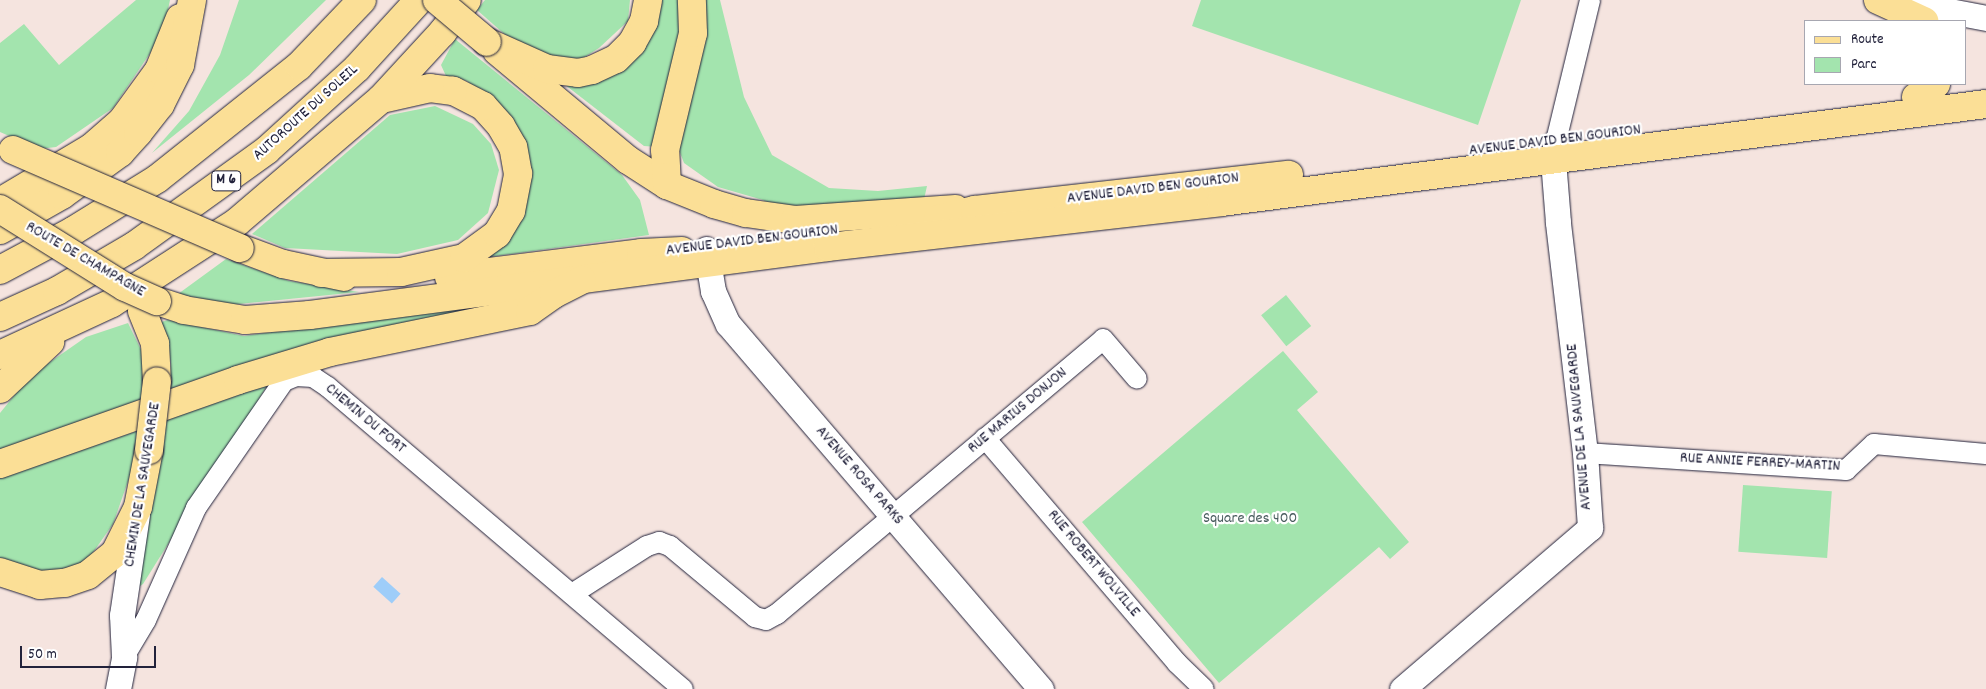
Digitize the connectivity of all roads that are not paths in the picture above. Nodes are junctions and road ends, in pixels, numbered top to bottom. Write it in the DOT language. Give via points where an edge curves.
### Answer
graph roads {
  1 [pos="186,0"];
  2 [pos="192,0"];
  3 [pos="362,0"];
  4 [pos="419,0"];
  5 [pos="437,0"];
  6 [pos="468,0"];
  7 [pos="648,0"];
  8 [pos="692,0"];
  9 [pos="1590,0"];
  10 [pos="1878,0"];
  11 [pos="1892,0"];
  12 [pos="1986,18"];
  13 [pos="1922,20"];
  14 [pos="487,42"];
  15 [pos="1986,86"];
  16 [pos="1926,91"];
  17 [pos="380,99"];
  18 [pos="1986,104"];
  19 [pos="6,148"];
  20 [pos="1555,150"];
  21 [pos="667,185"];
  22 [pos="0,202"];
  23 [pos="0,209"];
  24 [pos="975,210"];
  25 [pos="0,230"];
  26 [pos="707,257"];
  27 [pos="0,270"];
  28 [pos="321,273"];
  29 [pos="582,280"];
  30 [pos="125,286"];
  31 [pos="149,306"];
  32 [pos="350,309"];
  33 [pos="0,318"];
  34 [pos="77,321"];
  35 [pos="0,355"];
  36 [pos="1137,380"];
  37 [pos="0,389"];
  38 [pos="986,438"];
  39 [pos="1585,454"];
  40 [pos="1986,454"];
  41 [pos="0,464"];
  42 [pos="138,508"];
  43 [pos="893,516"];
  44 [pos="0,572"];
  45 [pos="572,594"];
  46 [pos="124,657"];
  47 [pos="118,689"];
  48 [pos="683,689"];
  49 [pos="1041,689"];
  50 [pos="1204,689"];
  51 [pos="1402,689"];
  1 -- 22 [label="main road" via="162,64 122,121 91,148"];
  2 -- 25 [label="main road" via="180,65 160,106 138,133 120,154 62,195"];
  3 -- 27 [label="main road, M 6" via="299,66 157,179 73,231"];
  4 -- 33 [label="main road, AUTOROUTE DU SOLEIL / M 6" via="357,68 267,150 134,246 57,291"];
  5 -- 14 [label="main road, bridge"];
  6 -- 17 [label="main road"];
  7 -- 14 [label="main road" via="644,21 632,43 616,59 592,70 564,72 547,69"];
  8 -- 21 [label="main road" via="693,33 665,150"];
  9 -- 20 [label="street"];
  10 -- 13 [label="main road"];
  11 -- 12 [label="street"];
  14 -- 21 [label="main road" via="628,160"];
  15 -- 16 [label="main road, AVENUE DAVID BEN GOURION"];
  16 -- 20 [label="main road, AVENUE DAVID BEN GOURION"];
  17 -- 28 [label="main road" via="430,88 453,91 483,106 501,126 513,147 518,174 511,211 489,242 464,258 400,272"];
  17 -- 34 [label="main road" via="237,222 144,284"];
  18 -- 20 [label="main road, AVENUE DAVID BEN GOURION"];
  19 -- 28 [label="main road, bridge" via="240,248 283,264"];
  20 -- 24 [label="main road, AVENUE DAVID BEN GOURION"];
  20 -- 26 [label="main road, AVENUE DAVID BEN GOURION" via="828,247"];
  20 -- 39 [label="street, AVENUE DE LA SAUVEGARDE"];
  21 -- 24 [label="main road" via="737,211 795,220"];
  23 -- 30 [label="main road, ROUTE DE CHAMPAGNE, bridge"];
  24 -- 26 [label="main road, AVENUE DAVID BEN GOURION" via="955,217"];
  26 -- 28 [label="main road, AVENUE DAVID BEN GOURION" via="641,252 416,281 374,282"];
  26 -- 29 [label="main road, AVENUE DAVID BEN GOURION"];
  26 -- 43 [label="street, AVENUE ROSA PARKS" via="713,291 728,324"];
  29 -- 32 [label="main road, AVENUE DAVID BEN GOURION"];
  29 -- 41 [label="main road" via="530,310 321,355 238,380"];
  30 -- 31 [label="main road, CHEMIN DE LA SAUVEGARDE"];
  31 -- 32 [label="main road, ROUTE DE CHAMPAGNE" via="245,320"];
  31 -- 42 [label="main road, CHEMIN DE LA SAUVEGARDE, bridge" via="157,381"];
  34 -- 35 [label="main road"];
  34 -- 37 [label="main road" via="33,356"];
  36 -- 38 [label="street, RUE MARIUS DONJON" via="1103,339"];
  38 -- 43 [label="street, RUE MARIUS DONJON"];
  38 -- 50 [label="street, RUE ROBERT WOLVILLE" via="1177,662"];
  39 -- 40 [label="street, RUE ANNIE FERREY-MARTIN" via="1846,470 1874,444"];
  39 -- 51 [label="street, AVENUE DE LA SAUVEGARDE" via="1590,528"];
  42 -- 44 [label="main road" via="116,553 88,575 65,584 40,585"];
  42 -- 46 [label="street, CHEMIN DE LA SAUVEGARDE" via="122,615"];
  43 -- 45 [label="street, RUE MARIUS DONJON" via="778,614 766,620 755,617 670,546 659,542 647,546"];
  43 -- 49 [label="street, AVENUE ROSA PARKS"];
  45 -- 46 [label="street, CHEMIN DU FORT" via="365,418 313,377 296,376 284,381 196,508 146,620"];
  45 -- 48 [label="street, CHEMIN DU FORT"];
  46 -- 47 [label="street, CHEMIN DE LA SAUVEGARDE"];
}
